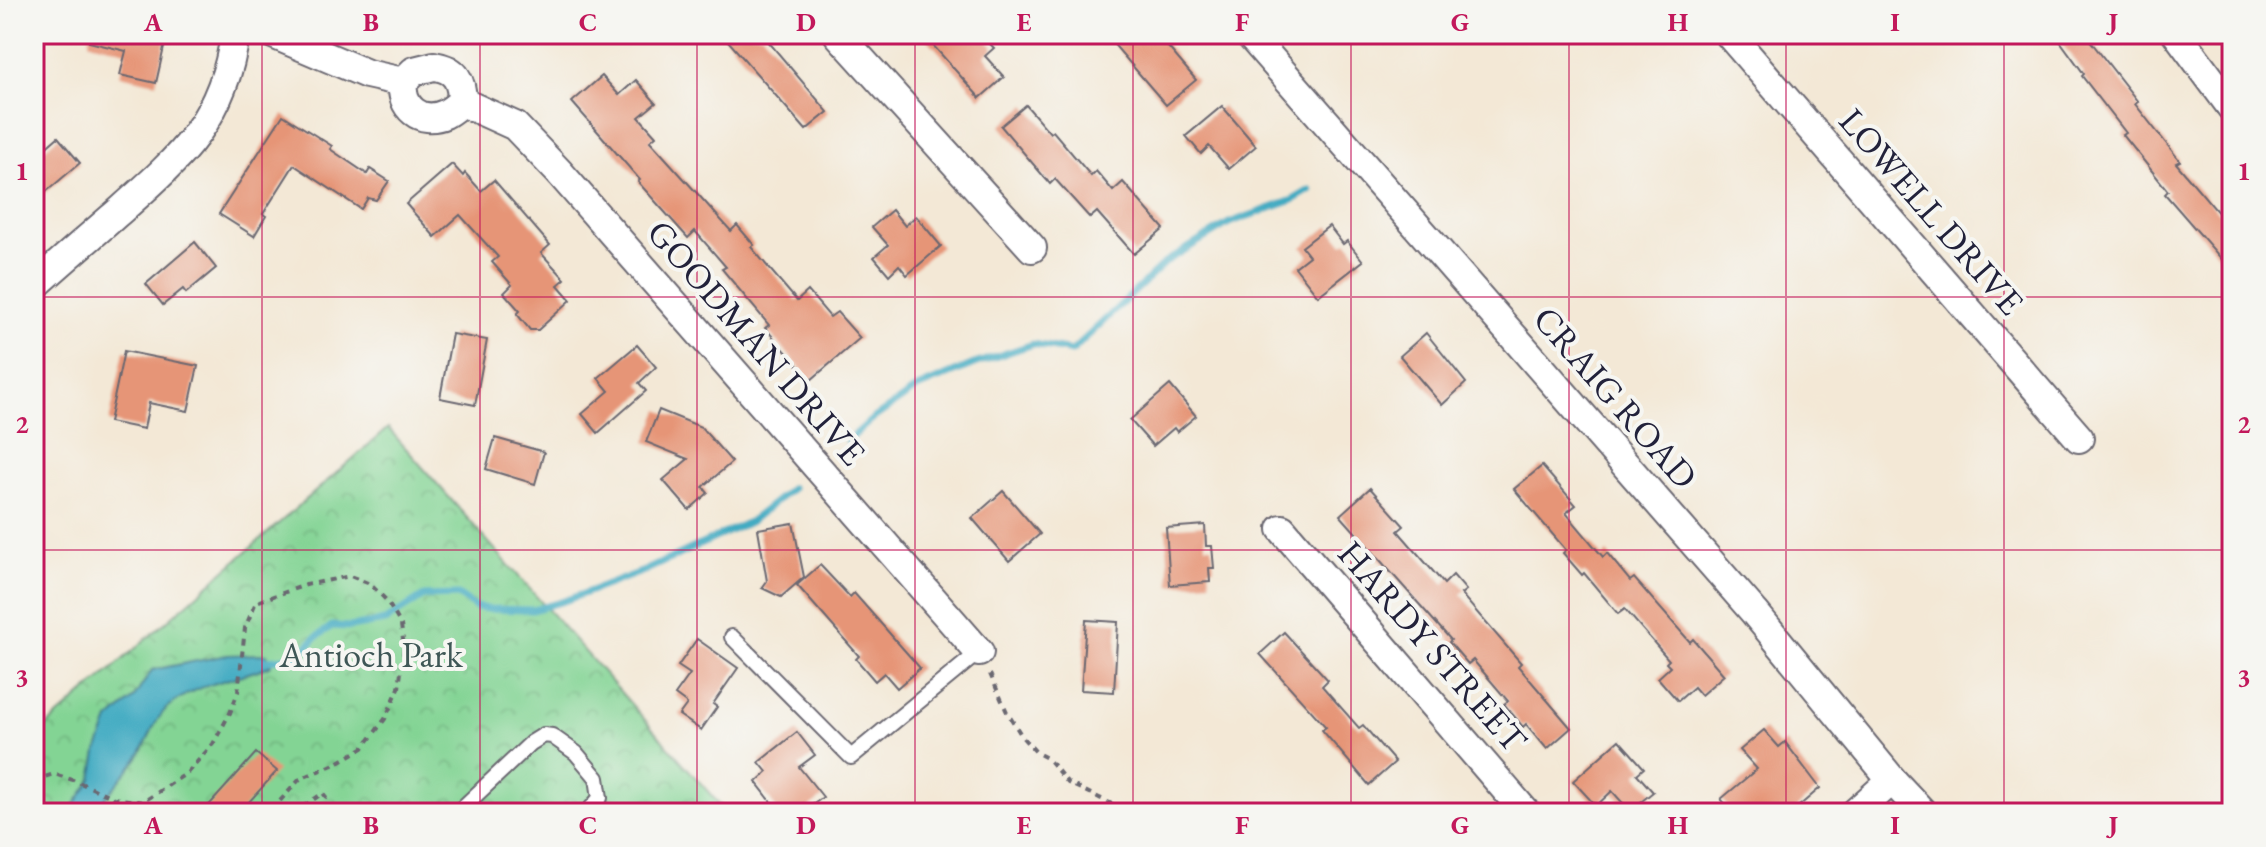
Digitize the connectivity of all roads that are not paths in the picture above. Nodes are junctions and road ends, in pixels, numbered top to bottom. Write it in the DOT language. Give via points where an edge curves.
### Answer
graph roads {
  1 [pos="235,34"];
  2 [pos="273,34"];
  3 [pos="838,34"];
  4 [pos="1249,34"];
  5 [pos="1729,34"];
  6 [pos="2177,34"];
  7 [pos="403,82"];
  8 [pos="462,102"];
  9 [pos="2232,108"];
  10 [pos="1032,248"];
  11 [pos="34,286"];
  12 [pos="2079,438"];
  13 [pos="1282,529"];
  14 [pos="732,637"];
  15 [pos="979,652"];
  16 [pos="1892,780"];
  17 [pos="457,813"];
  18 [pos="587,813"];
  19 [pos="1526,813"];
  20 [pos="1855,813"];
  21 [pos="1923,813"];
  1 -- 11 [label="street" via="218,97 188,146"];
  2 -- 7 [label="street" via="367,74"];
  3 -- 10 [label="street"];
  4 -- 16 [label="street, CRAIG ROAD" via="1755,613"];
  5 -- 12 [label="street, LOWELL DRIVE"];
  6 -- 9 [label="street"];
  7 -- 8 [label="street" via="406,104 424,118 448,113"];
  7 -- 8 [label="street" via="423,67 446,68 462,88"];
  8 -- 15 [label="street, GOODMAN DRIVE" via="515,126 559,172"];
  13 -- 19 [label="street, HARDY STREET"];
  14 -- 15 [label="lane" via="851,757"];
  16 -- 20 [label="street"];
  16 -- 21 [label="street, CRAIG ROAD"];
  17 -- 18 [label="lane" via="544,735 576,753 597,778 600,798"];
}
